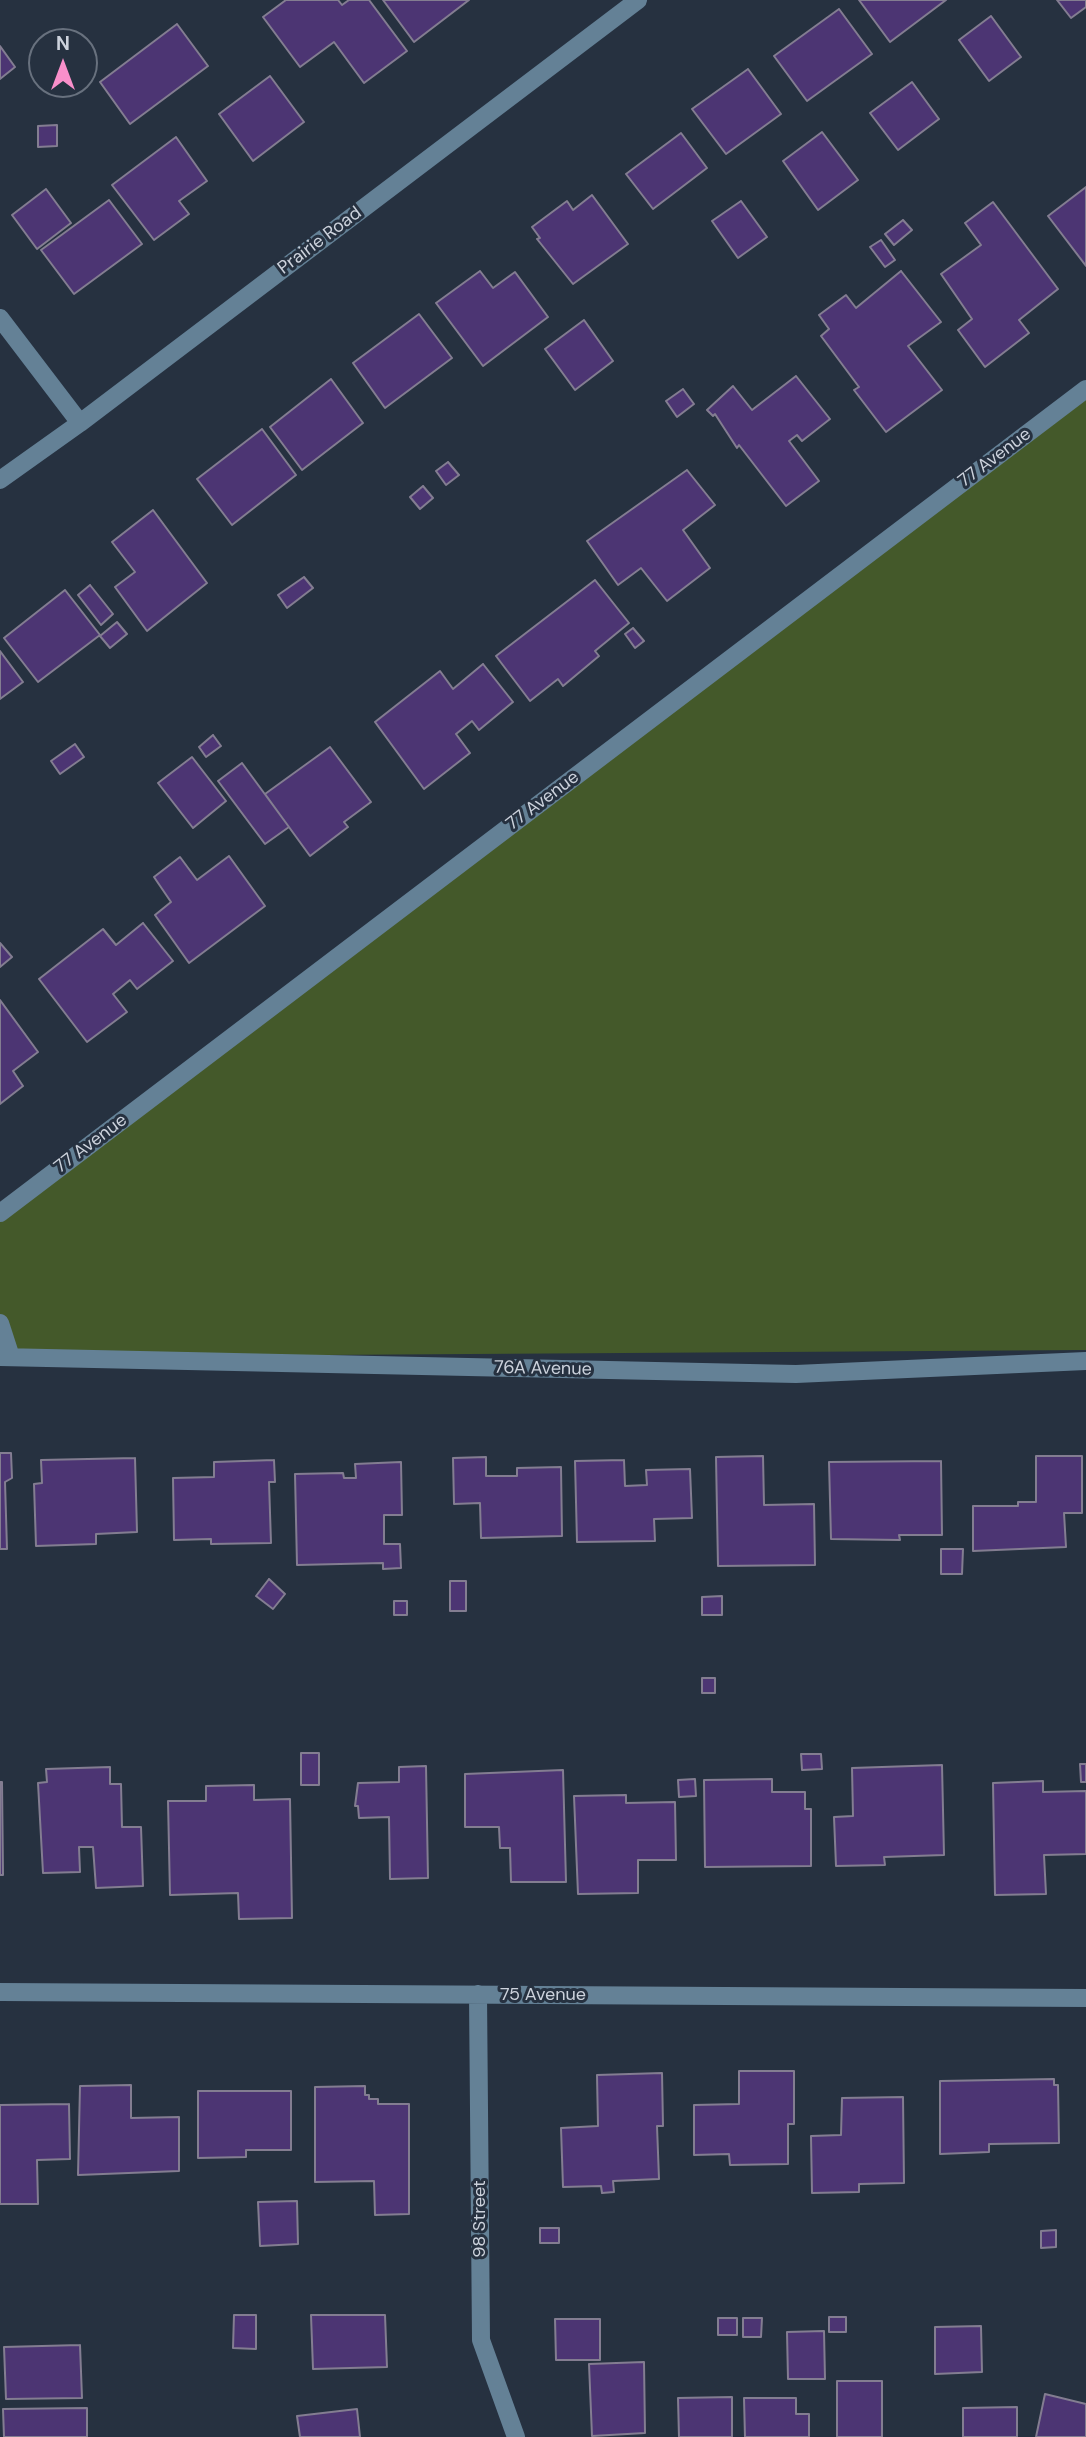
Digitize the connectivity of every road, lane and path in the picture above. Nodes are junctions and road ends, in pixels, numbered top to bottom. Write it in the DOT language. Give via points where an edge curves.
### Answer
graph roads {
  1 [pos="638,0"];
  2 [pos="0,318"];
  3 [pos="1086,389"];
  4 [pos="80,423"];
  5 [pos="0,480"];
  6 [pos="0,1213"];
  7 [pos="0,1323"];
  8 [pos="6,1357"];
  9 [pos="1086,1361"];
  10 [pos="0,1992"];
  11 [pos="478,1994"];
  12 [pos="1086,1998"];
  13 [pos="516,2437"];
  1 -- 4 [label="street, Prairie Road"];
  2 -- 4 [label="street"];
  3 -- 6 [label="street, 77 Avenue"];
  4 -- 5 [label="street, Prairie Road"];
  7 -- 8 [label="street"];
  8 -- 9 [label="street, 76A Avenue" via="796,1374"];
  10 -- 11 [label="street, 75 Avenue"];
  11 -- 12 [label="street, 75 Avenue"];
  11 -- 13 [label="street, 98 Street" via="481,2340"];
}
